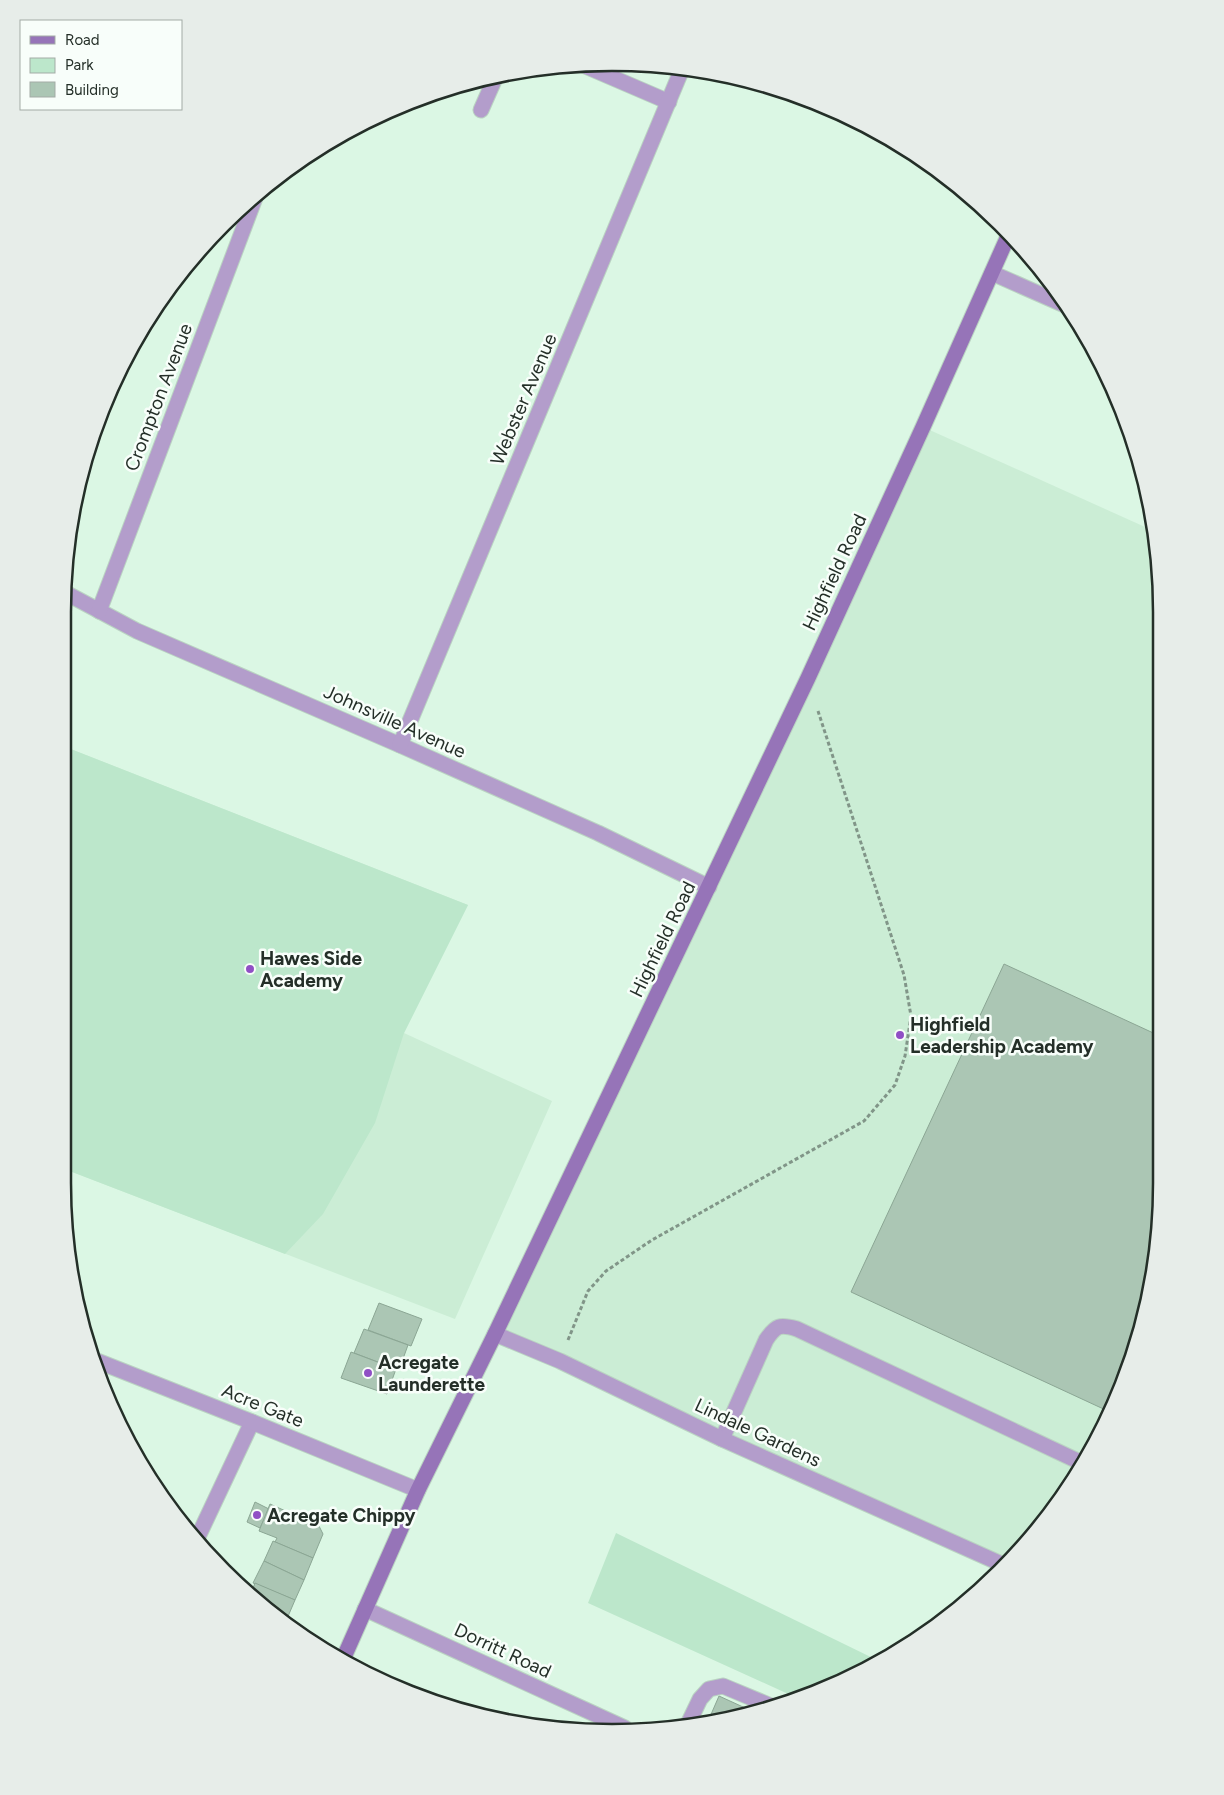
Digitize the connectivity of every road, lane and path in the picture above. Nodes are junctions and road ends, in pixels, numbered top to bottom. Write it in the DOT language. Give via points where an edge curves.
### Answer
graph roads {
  1 [pos="598,71"];
  2 [pos="679,76"];
  3 [pos="492,85"];
  4 [pos="669,102"];
  5 [pos="481,110"];
  6 [pos="251,209"];
  7 [pos="1006,242"];
  8 [pos="992,273"];
  9 [pos="1053,300"];
  10 [pos="71,596"];
  11 [pos="99,611"];
  12 [pos="808,678"];
  13 [pos="400,745"];
  14 [pos="709,887"];
  15 [pos="495,1334"];
  16 [pos="560,1361"];
  17 [pos="102,1363"];
  18 [pos="252,1422"];
  19 [pos="722,1439"];
  20 [pos="1076,1460"];
  21 [pos="418,1490"];
  22 [pos="200,1533"];
  23 [pos="997,1562"];
  24 [pos="365,1609"];
  25 [pos="346,1653"];
  26 [pos="762,1702"];
  27 [pos="691,1718"];
  28 [pos="616,1724"];
  1 -- 4 [label="street"];
  2 -- 4 [label="street, Webster Avenue"];
  3 -- 5 [label="street"];
  4 -- 13 [label="street, Webster Avenue"];
  6 -- 11 [label="street, Crompton Avenue"];
  7 -- 8 [label="street, Highfield Road"];
  8 -- 9 [label="street"];
  8 -- 12 [label="street, Highfield Road"];
  10 -- 11 [label="street, Johnsville Avenue"];
  11 -- 13 [label="street, Johnsville Avenue" via="137,631"];
  12 -- 14 [label="street, Highfield Road"];
  12 -- 16 [label="path" via="904,975 911,1016 905,1056 895,1085 864,1121 652,1240 606,1271 588,1291"];
  13 -- 14 [label="street, Johnsville Avenue" via="598,833"];
  14 -- 15 [label="street, Highfield Road"];
  15 -- 16 [label="street, Lindale Gardens"];
  15 -- 21 [label="street, Highfield Road"];
  16 -- 19 [label="street, Lindale Gardens"];
  17 -- 18 [label="street, Acre Gate"];
  18 -- 21 [label="street, Acre Gate"];
  18 -- 22 [label="street"];
  19 -- 20 [label="street" via="766,1340 772,1330 784,1325 797,1328"];
  19 -- 23 [label="street, Lindale Gardens"];
  21 -- 24 [label="street, Highfield Road"];
  24 -- 25 [label="street, Highfield Road"];
  24 -- 28 [label="street, Dorritt Road"];
  26 -- 27 [label="street" via="723,1686 709,1690 700,1699"];
}
